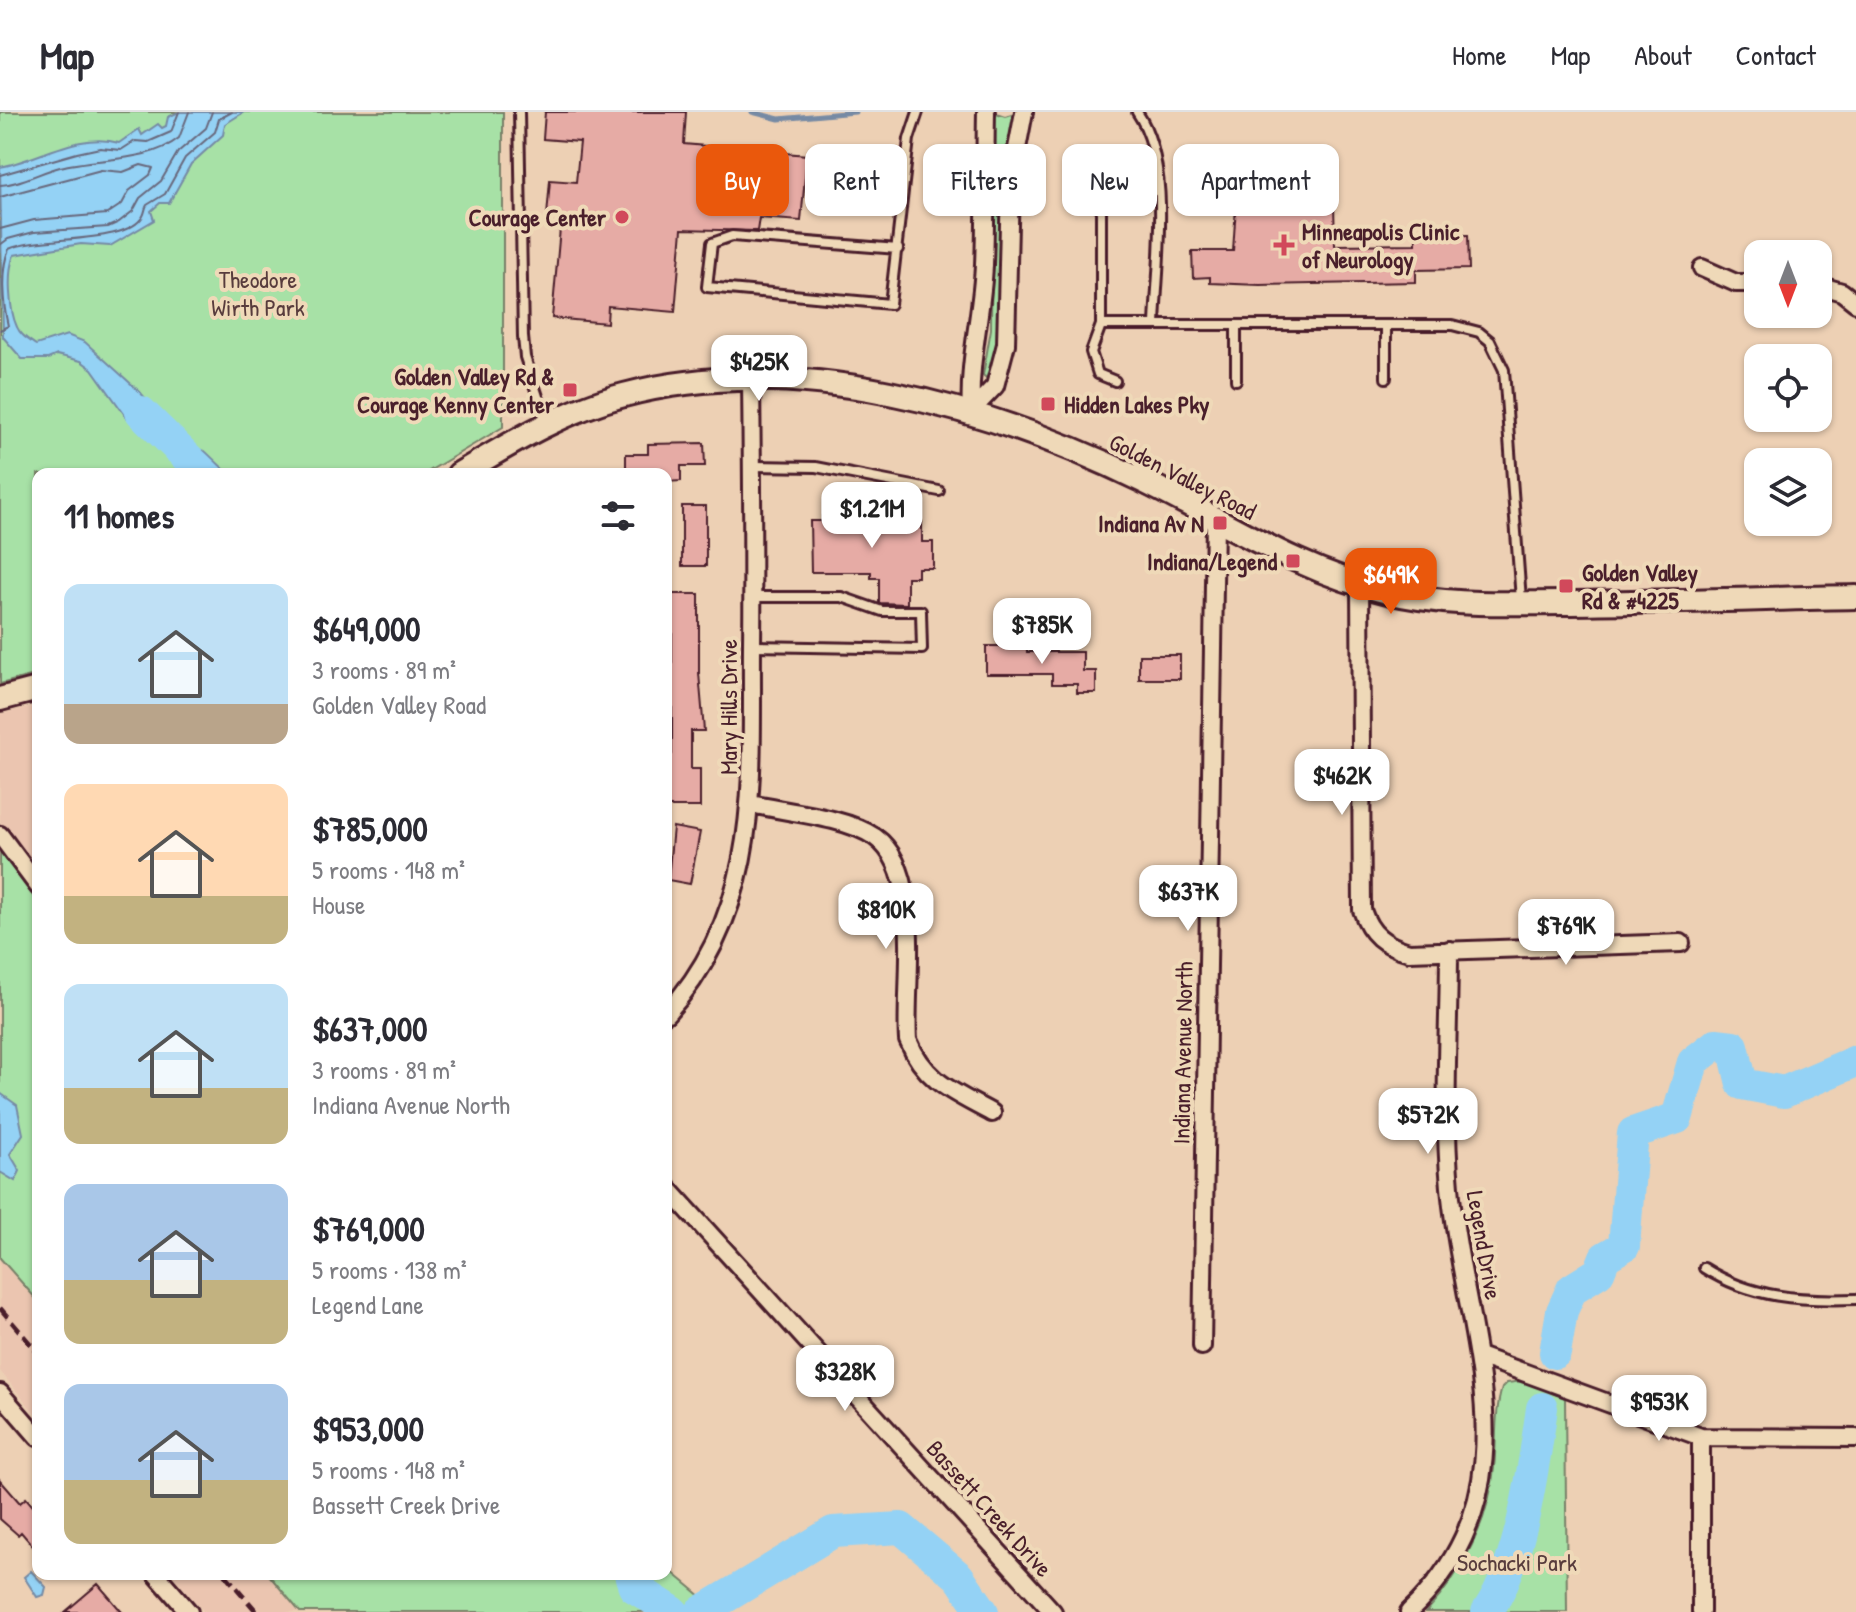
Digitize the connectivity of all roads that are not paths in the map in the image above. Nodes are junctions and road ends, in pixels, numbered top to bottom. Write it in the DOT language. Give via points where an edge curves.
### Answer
graph roads {
  1 [pos="519,112"];
  2 [pos="918,112"];
  3 [pos="986,112"];
  4 [pos="1024,112"];
  5 [pos="1137,112"];
  6 [pos="1158,191"];
  7 [pos="898,249"];
  8 [pos="1702,268"];
  9 [pos="1744,283"];
  10 [pos="1832,289"];
  11 [pos="1856,303"];
  12 [pos="1101,325"];
  13 [pos="1155,325"];
  14 [pos="1236,325"];
  15 [pos="1386,325"];
  16 [pos="1386,378"];
  17 [pos="751,379"];
  18 [pos="1236,380"];
  19 [pos="1115,381"];
  20 [pos="971,411"];
  21 [pos="547,425"];
  22 [pos="751,466"];
  23 [pos="470,468"];
  24 [pos="939,491"];
  25 [pos="1215,521"];
  26 [pos="1360,585"];
  27 [pos="753,597"];
  28 [pos="1856,597"];
  29 [pos="1522,603"];
  30 [pos="752,646"];
  31 [pos="32,691"];
  32 [pos="0,699"];
  33 [pos="751,804"];
  34 [pos="0,835"];
  35 [pos="32,878"];
  36 [pos="1681,943"];
  37 [pos="1449,950"];
  38 [pos="672,1005"];
  39 [pos="992,1113"];
  40 [pos="672,1193"];
  41 [pos="1704,1268"];
  42 [pos="1856,1299"];
  43 [pos="1202,1346"];
  44 [pos="1479,1356"];
  45 [pos="0,1393"];
  46 [pos="32,1430"];
  47 [pos="1701,1437"];
  48 [pos="1856,1438"];
  49 [pos="161,1580"];
  50 [pos="189,1612"];
  51 [pos="1053,1612"];
  52 [pos="1409,1612"];
  53 [pos="1701,1612"];
  1 -- 21 [label="lane" via="523,337"];
  2 -- 7 [label="lane" via="909,139"];
  3 -- 20 [label="street" via="984,266 969,378"];
  4 -- 20 [label="street" via="1010,185 1006,344 995,386"];
  5 -- 6 [label="lane" via="1154,145"];
  6 -- 12 [label="lane" via="1101,191"];
  6 -- 13 [label="lane"];
  7 -- 7 [label="lane" via="890,304 707,287 712,243 719,238"];
  8 -- 9 [label="street"];
  10 -- 11 [label="street"];
  12 -- 13 [label="lane"];
  12 -- 19 [label="lane" via="1093,339 1092,365"];
  13 -- 14 [label="lane"];
  14 -- 15 [label="lane"];
  14 -- 18 [label="lane"];
  15 -- 16 [label="lane"];
  15 -- 29 [label="lane" via="1468,327 1498,353 1509,403"];
  17 -- 20 [label="street, Golden Valley Road" via="846,388"];
  17 -- 21 [label="street, Golden Valley Road" via="638,392"];
  17 -- 22 [label="street, Mary Hills Drive"];
  20 -- 25 [label="street, Golden Valley Road" via="1085,455"];
  21 -- 23 [label="street, Golden Valley Road"];
  22 -- 24 [label="lane" via="816,467"];
  22 -- 27 [label="street, Mary Hills Drive"];
  25 -- 26 [label="street, Golden Valley Road" via="1295,562"];
  25 -- 43 [label="street, Indiana Avenue North"];
  26 -- 29 [label="street, Golden Valley Road" via="1447,602"];
  26 -- 37 [label="street" via="1362,910 1368,926 1393,948"];
  27 -- 30 [label="street, Mary Hills Drive"];
  27 -- 30 [label="lane" via="842,597 882,611 921,611 922,649"];
  28 -- 29 [label="street, Golden Valley Road"];
  30 -- 33 [label="street, Mary Hills Drive"];
  31 -- 32 [label="street"];
  33 -- 38 [label="street, Mary Hills Drive" via="739,876 723,922"];
  33 -- 39 [label="street" via="852,827 874,836 892,852 906,896 908,1040 916,1061 931,1078"];
  34 -- 35 [label="street"];
  36 -- 37 [label="street"];
  37 -- 44 [label="street, Legend Drive" via="1448,1172 1453,1226"];
  40 -- 51 [label="street, Bassett Creek Drive"];
  41 -- 42 [label="lane" via="1746,1291 1783,1298"];
  44 -- 47 [label="street"];
  44 -- 52 [label="street" via="1486,1445 1478,1489 1445,1567"];
  45 -- 46 [label="street"];
  47 -- 48 [label="street"];
  47 -- 53 [label="street"];
  49 -- 50 [label="street"];
}
